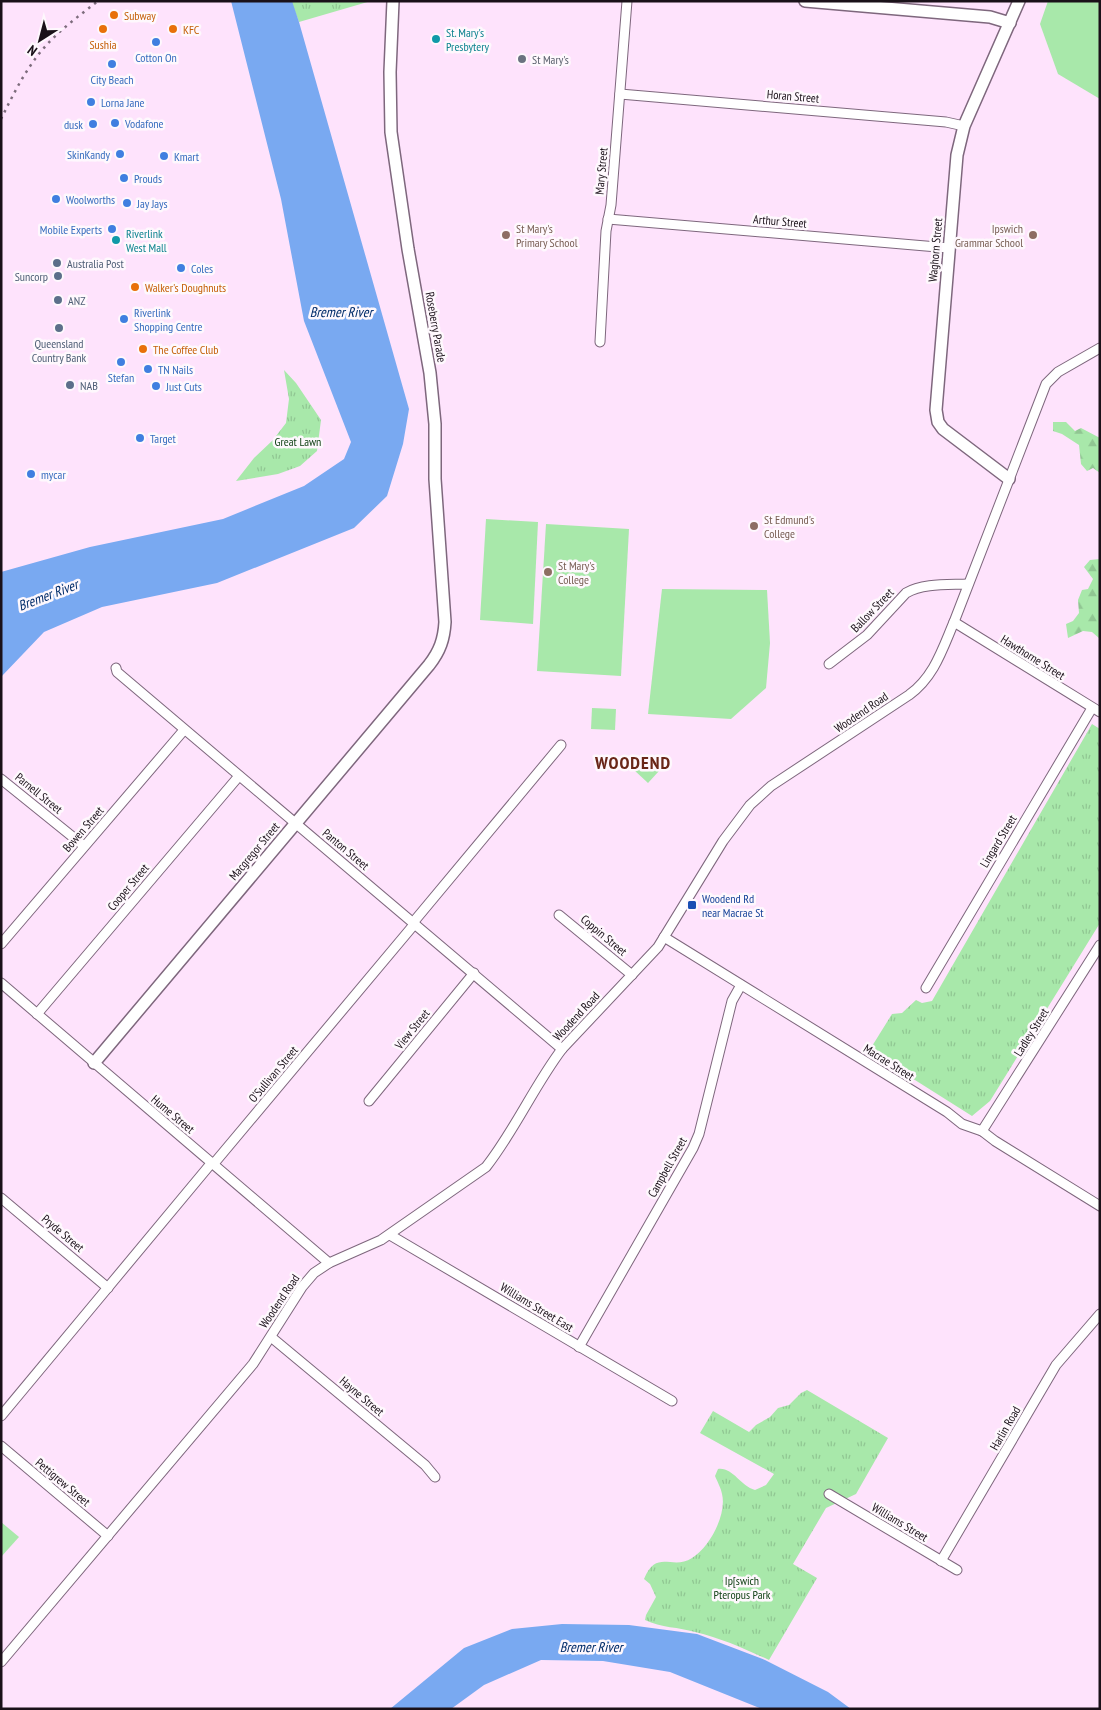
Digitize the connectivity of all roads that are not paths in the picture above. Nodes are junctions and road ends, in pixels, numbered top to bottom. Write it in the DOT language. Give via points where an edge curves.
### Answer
graph roads {
  1 [pos="394,1"];
  2 [pos="627,1"];
  3 [pos="805,1"];
  4 [pos="1019,1"];
  5 [pos="1010,23"];
  6 [pos="620,94"];
  7 [pos="964,126"];
  8 [pos="608,219"];
  9 [pos="949,248"];
  10 [pos="600,342"];
  11 [pos="1100,348"];
  12 [pos="1009,479"];
  13 [pos="968,584"];
  14 [pos="954,622"];
  15 [pos="435,657"];
  16 [pos="829,664"];
  17 [pos="116,668"];
  18 [pos="1096,710"];
  19 [pos="184,730"];
  20 [pos="561,745"];
  21 [pos="238,776"];
  22 [pos="1,779"];
  23 [pos="296,823"];
  24 [pos="84,846"];
  25 [pos="559,915"];
  26 [pos="414,923"];
  27 [pos="664,937"];
  28 [pos="1,944"];
  29 [pos="1100,946"];
  30 [pos="474,973"];
  31 [pos="632,975"];
  32 [pos="1,983"];
  33 [pos="740,985"];
  34 [pos="926,988"];
  35 [pos="37,1014"];
  36 [pos="562,1049"];
  37 [pos="94,1063"];
  38 [pos="369,1101"];
  39 [pos="982,1131"];
  40 [pos="213,1164"];
  41 [pos="1,1198"];
  42 [pos="1100,1206"];
  43 [pos="390,1234"];
  44 [pos="329,1263"];
  45 [pos="108,1288"];
  46 [pos="1100,1314"];
  47 [pos="271,1336"];
  48 [pos="579,1347"];
  49 [pos="672,1402"];
  50 [pos="1,1416"];
  51 [pos="1,1446"];
  52 [pos="435,1477"];
  53 [pos="829,1494"];
  54 [pos="108,1536"];
  55 [pos="941,1561"];
  56 [pos="957,1570"];
  57 [pos="1,1662"];
  1 -- 15 [label="street, Roseberry Parade" via="391,132 430,374 435,424 435,479 445,622 442,642"];
  2 -- 6 [label="street, Mary Street"];
  3 -- 5 [label="street" via="990,16"];
  4 -- 5 [label="street, Waghorn Street"];
  5 -- 7 [label="street, Waghorn Street"];
  6 -- 7 [label="street, Horan Street"];
  6 -- 8 [label="street, Mary Street"];
  7 -- 9 [label="street, Waghorn Street" via="957,155"];
  8 -- 9 [label="street, Arthur Street"];
  8 -- 10 [label="street, Mary Street"];
  9 -- 12 [label="street, Waghorn Street" via="936,418 946,432"];
  11 -- 12 [label="street, Woodend Road" via="1062,369 1048,381"];
  12 -- 13 [label="street, Woodend Road"];
  13 -- 14 [label="street, Woodend Road"];
  13 -- 16 [label="street, Ballow Street" via="922,588 906,593 867,635"];
  14 -- 18 [label="street, Hawthorne Street"];
  14 -- 27 [label="street, Woodend Road" via="934,668 917,689 771,786 750,805 723,841"];
  15 -- 23 [label="street, Macgregor Street"];
  17 -- 19 [label="street, Panton Street"];
  18 -- 34 [label="street, Lingard Street"];
  19 -- 21 [label="street, Panton Street"];
  19 -- 24 [label="street, Bowen Street"];
  20 -- 26 [label="street, O'Sullivan Street"];
  21 -- 23 [label="street, Panton Street"];
  21 -- 35 [label="street, Cooper Street"];
  22 -- 24 [label="street, Parnell Street"];
  23 -- 26 [label="street, Panton Street"];
  23 -- 37 [label="street, Macgregor Street"];
  24 -- 28 [label="street, Bowen Street"];
  25 -- 31 [label="street, Coppin Street"];
  26 -- 30 [label="street, Panton Street"];
  26 -- 40 [label="street, O'Sullivan Street"];
  27 -- 31 [label="street, Woodend Road"];
  27 -- 33 [label="street, Macrae Street"];
  29 -- 39 [label="street, Ladley Street"];
  30 -- 36 [label="street, Panton Street"];
  30 -- 38 [label="street, View Street"];
  31 -- 36 [label="street, Woodend Road"];
  32 -- 35 [label="street, Hume Street"];
  33 -- 39 [label="street, Macrae Street" via="962,1124"];
  33 -- 48 [label="street, Campbell Street" via="732,1000 693,1148"];
  35 -- 37 [label="street, Hume Street"];
  36 -- 43 [label="street, Woodend Road" via="486,1167"];
  37 -- 40 [label="street, Hume Street"];
  39 -- 42 [label="street, Macrae Street"];
  40 -- 44 [label="street, Hume Street"];
  40 -- 45 [label="street, O'Sullivan Street"];
  41 -- 45 [label="street, Pryde Street"];
  43 -- 44 [label="street, Woodend Road"];
  43 -- 48 [label="street, Williams Street East"];
  44 -- 47 [label="street, Woodend Road" via="302,1287"];
  45 -- 50 [label="street, O'Sullivan Street"];
  46 -- 55 [label="street, Harlin Road" via="1056,1365"];
  47 -- 52 [label="street, Hayne Street" via="425,1465"];
  47 -- 54 [label="street, Woodend Road" via="253,1364"];
  48 -- 49 [label="street, Williams Street East"];
  51 -- 54 [label="street, Pettigrew Street"];
  53 -- 55 [label="street, Williams Street"];
  54 -- 57 [label="street, Woodend Road"];
  55 -- 56 [label="street, Williams Street"];
}
